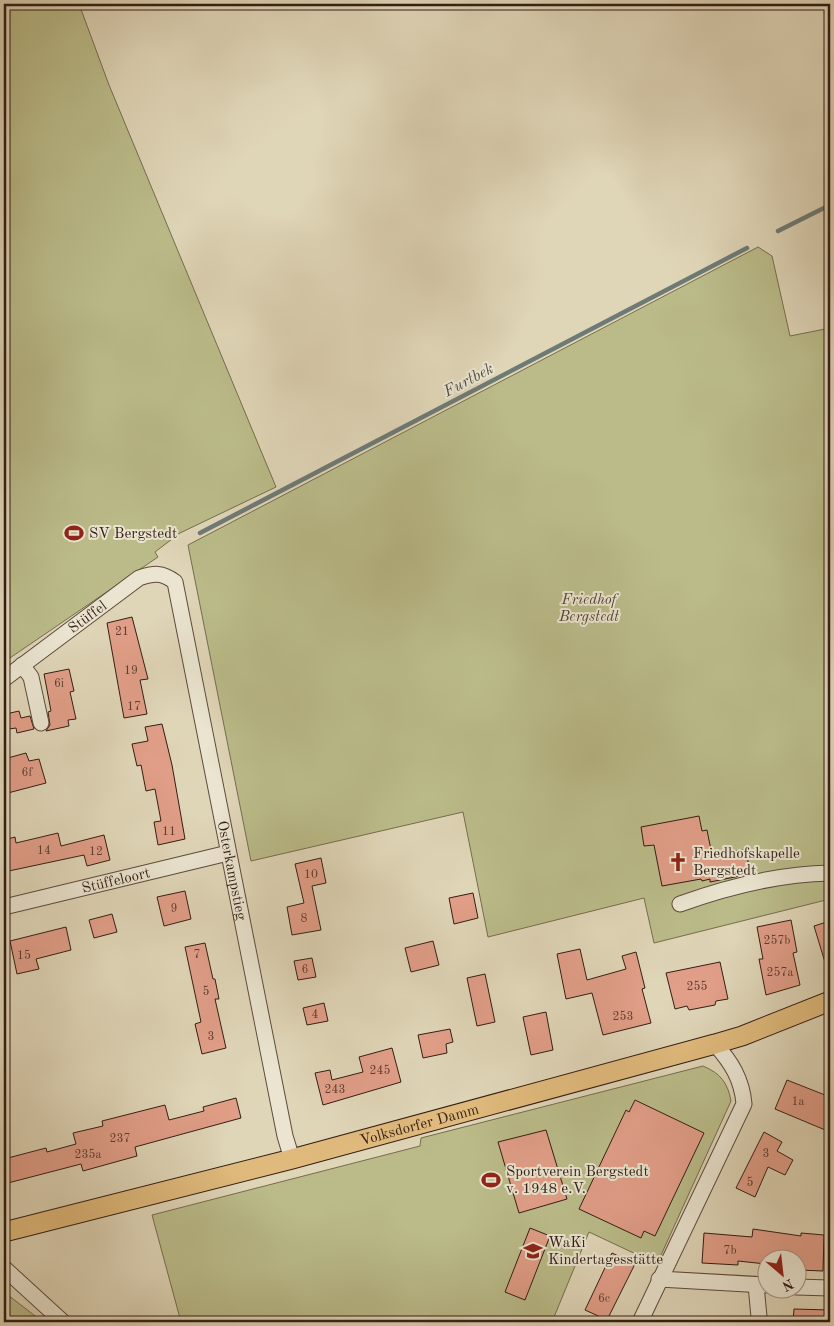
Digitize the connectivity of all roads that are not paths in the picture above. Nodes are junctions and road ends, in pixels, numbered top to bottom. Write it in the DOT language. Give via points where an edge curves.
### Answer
graph roads {
  1 [pos="175,582"];
  2 [pos="22,664"];
  3 [pos="4,679"];
  4 [pos="41,723"];
  5 [pos="228,853"];
  6 [pos="830,873"];
  7 [pos="680,904"];
  8 [pos="4,907"];
  9 [pos="830,1001"];
  10 [pos="715,1044"];
  11 [pos="292,1159"];
  12 [pos="4,1232"];
  13 [pos="4,1268"];
  14 [pos="659,1279"];
  15 [pos="756,1285"];
  16 [pos="806,1287"];
  17 [pos="830,1288"];
  18 [pos="760,1298"];
  19 [pos="759,1317"];
  20 [pos="63,1322"];
  21 [pos="640,1322"];
  1 -- 2 [label="street, Stüffel" via="154,573 139,578"];
  1 -- 5 [label="street, Osterkampstieg"];
  2 -- 3 [label="street, Stüffel"];
  2 -- 4 [label="street" via="31,677"];
  5 -- 8 [label="street, Stüffeloort"];
  5 -- 11 [label="street, Osterkampstieg"];
  6 -- 7 [label="street" via="808,873 760,882"];
  9 -- 10 [label="main road, Volksdorfer Damm"];
  10 -- 11 [label="main road, Volksdorfer Damm"];
  10 -- 14 [label="street" via="736,1071 744,1104"];
  11 -- 12 [label="main road, Volksdorfer Damm"];
  13 -- 20 [label="street"];
  14 -- 15 [label="street"];
  14 -- 21 [label="street"];
  16 -- 17 [label="street"];
  18 -- 19 [label="street"];
}
